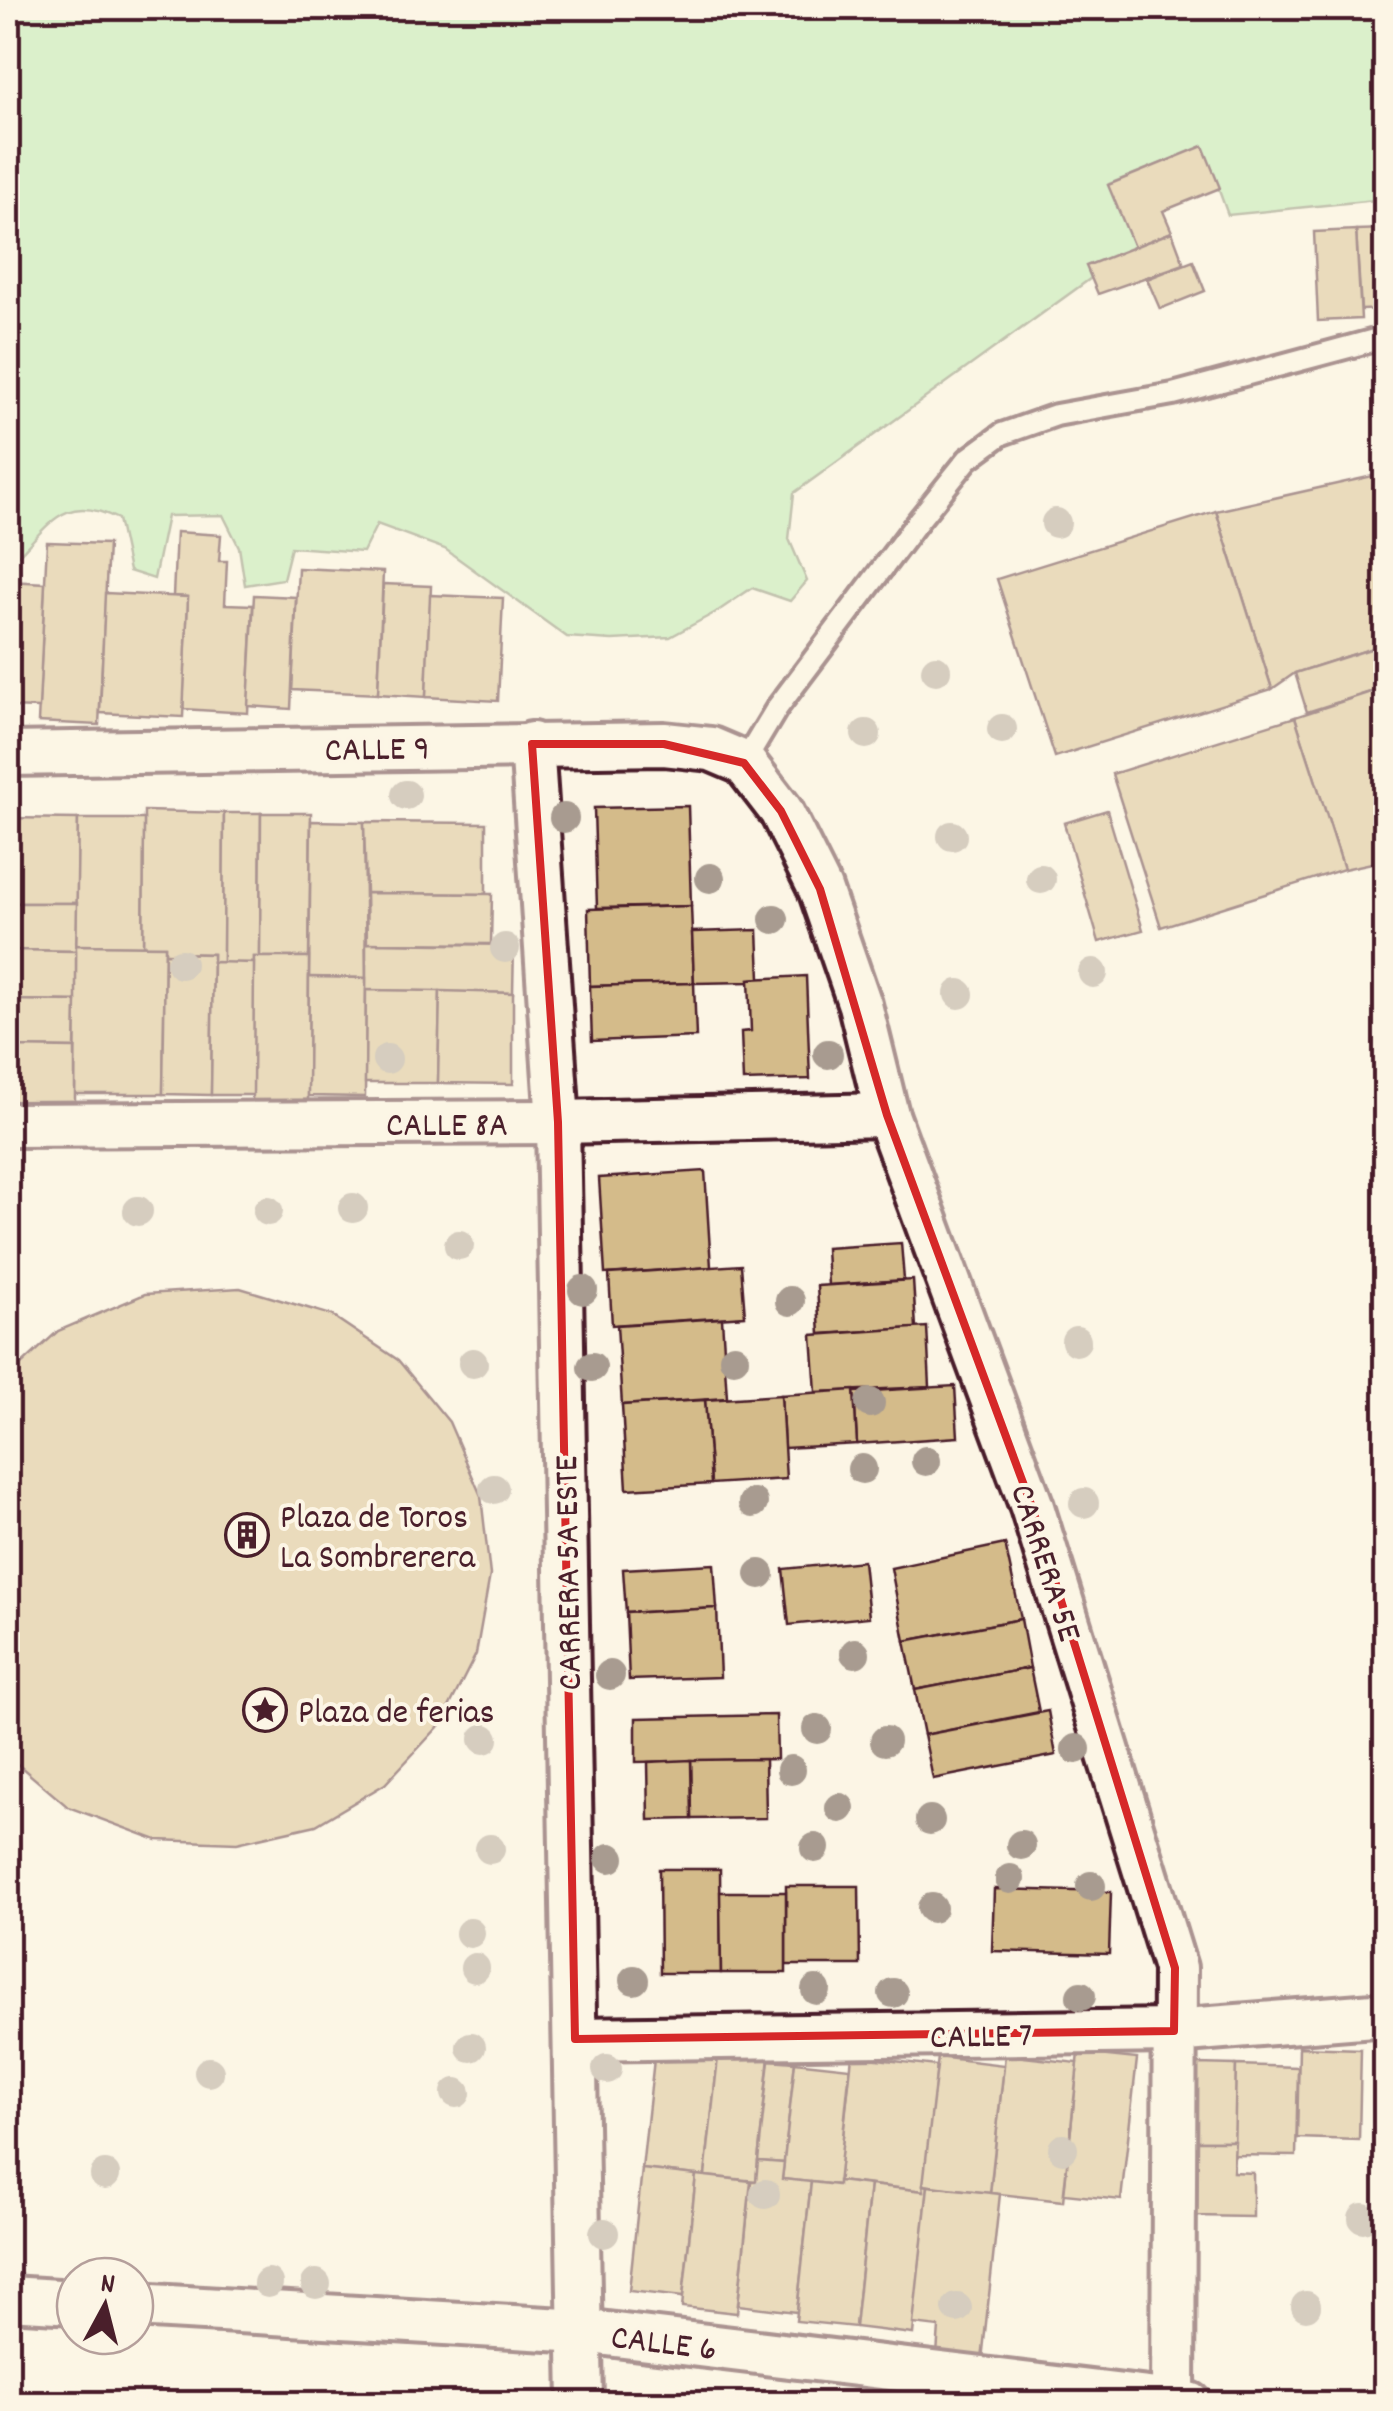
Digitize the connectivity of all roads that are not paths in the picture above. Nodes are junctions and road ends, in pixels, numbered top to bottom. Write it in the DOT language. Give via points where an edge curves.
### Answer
graph roads {
  1 [pos="1386,336"];
  2 [pos="532,744"];
  3 [pos="8,754"];
  4 [pos="744,762"];
  5 [pos="887,1115"];
  6 [pos="558,1122"];
  7 [pos="8,1125"];
  8 [pos="1386,2014"];
  9 [pos="1174,2032"];
  10 [pos="575,2040"];
  11 [pos="8,2298"];
  12 [pos="55,2301"];
  13 [pos="155,2306"];
  14 [pos="582,2331"];
  15 [pos="1181,2402"];
  16 [pos="581,2404"];
  1 -- 4 [label="lane" via="1173,394 1056,415 1002,434 968,459 918,521"];
  2 -- 3 [label="street, CALLE 9"];
  2 -- 4 [label="street, CALLE 9" via="664,744 711,749"];
  2 -- 6 [label="street, CARRERA 5A ESTE"];
  4 -- 5 [label="street, CARRERA 5E" via="781,811 820,889 860,1004"];
  5 -- 6 [label="street, CALLE 8A"];
  5 -- 9 [label="street, CARRERA 5E" via="1043,1544 1175,1968"];
  6 -- 7 [label="street, CALLE 8A"];
  6 -- 10 [label="street, CARRERA 5A ESTE"];
  8 -- 9 [label="street, CALLE 7"];
  9 -- 10 [label="street, CALLE 7"];
  9 -- 15 [label="street, CARRERA 5E"];
  10 -- 14 [label="street, CARRERA 5A ESTE"];
  11 -- 12 [label="street"];
  13 -- 14 [label="street, CALLE 6"];
  14 -- 15 [label="street, CALLE 6"];
  14 -- 16 [label="street, CARRERA 5A ESTE"];
}
